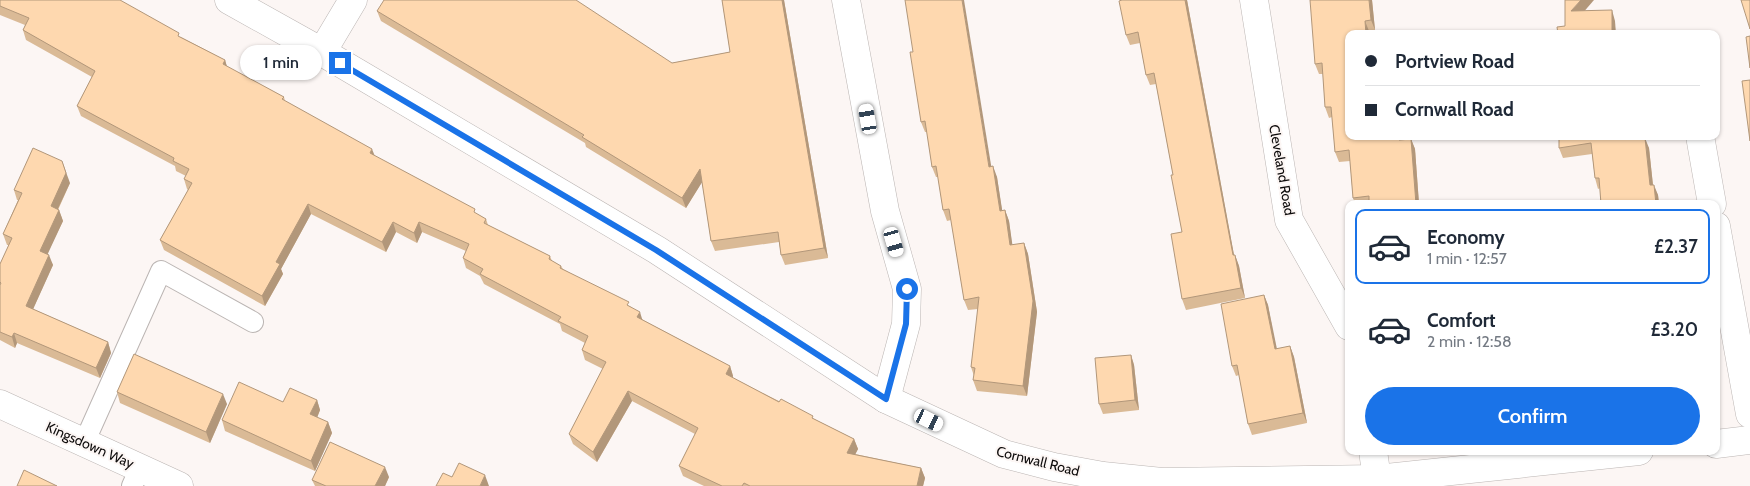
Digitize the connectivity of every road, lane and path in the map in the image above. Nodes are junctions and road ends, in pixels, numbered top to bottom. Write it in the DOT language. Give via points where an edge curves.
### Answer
graph roads {
  1 [pos="229,0"];
  2 [pos="353,0"];
  3 [pos="846,0"];
  4 [pos="1254,0"];
  5 [pos="322,52"];
  6 [pos="1701,140"];
  7 [pos="1711,200"];
  8 [pos="1720,248"];
  9 [pos="1345,319"];
  10 [pos="253,322"];
  11 [pos="886,399"];
  12 [pos="0,404"];
  13 [pos="1750,414"];
  14 [pos="1750,440"];
  15 [pos="84,443"];
  16 [pos="1720,444"];
  17 [pos="1373,455"];
  18 [pos="1602,455"];
  19 [pos="136,477"];
  20 [pos="1378,479"];
  21 [pos="179,486"];
  1 -- 5 [label="street, Cornwall Road"];
  2 -- 5 [label="street"];
  3 -- 11 [label="street" via="885,211 907,289 906,324"];
  4 -- 9 [label="street, Cleveland Road" via="1289,220"];
  5 -- 11 [label="street, Cornwall Road" via="656,250"];
  6 -- 7 [label="street"];
  8 -- 13 [label="street"];
  10 -- 15 [label="lane" via="161,272"];
  11 -- 20 [label="street, Cornwall Road" via="1004,454 1103,476 1162,482"];
  12 -- 15 [label="street, Kingsdown Way"];
  14 -- 16 [label="street"];
  15 -- 19 [label="street, Kingsdown Way"];
  17 -- 20 [label="street"];
  18 -- 20 [label="street, Cornwall Road"];
  19 -- 21 [label="street, Kingsdown Way"];
}
